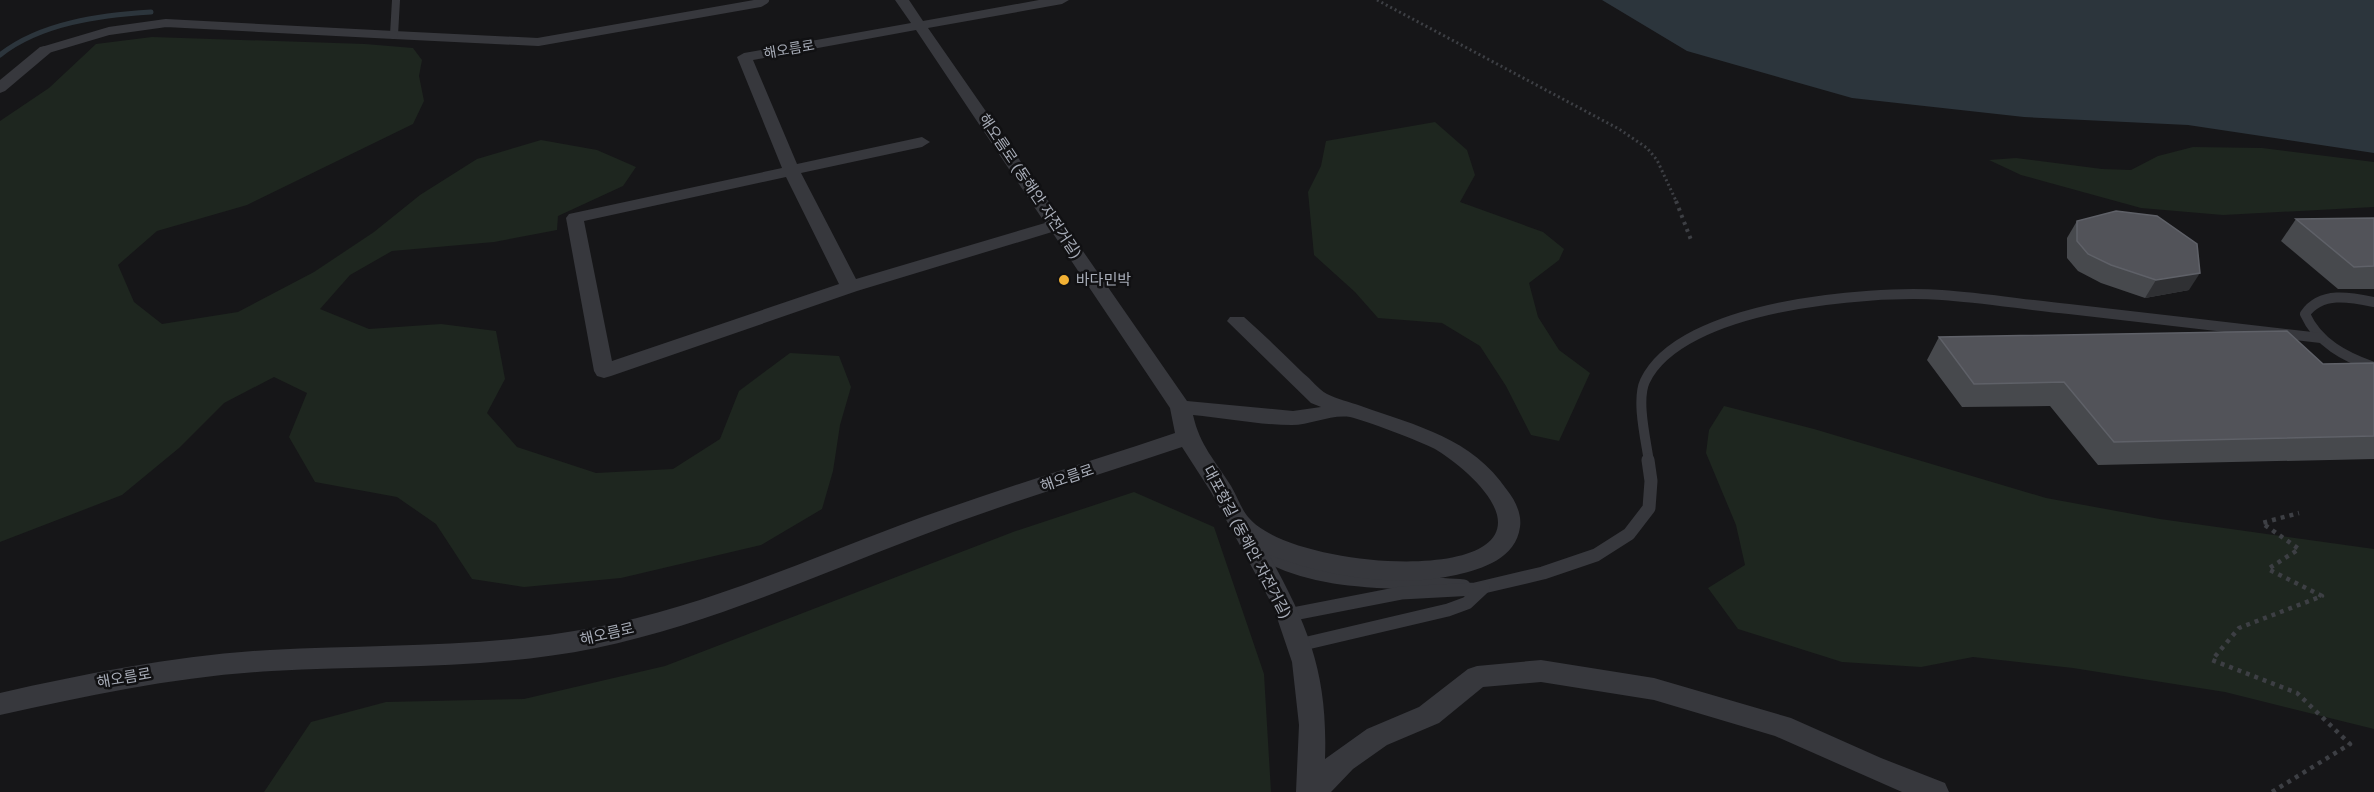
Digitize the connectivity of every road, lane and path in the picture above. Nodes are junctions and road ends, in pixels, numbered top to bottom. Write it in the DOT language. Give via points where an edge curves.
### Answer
graph roads {
  1 [pos="396,0"];
  2 [pos="765,0"];
  3 [pos="902,0"];
  4 [pos="1062,0"];
  5 [pos="1377,0"];
  6 [pos="919,25"];
  7 [pos="394,35"];
  8 [pos="45,50"];
  9 [pos="0,88"];
  10 [pos="922,142"];
  11 [pos="791,170"];
  12 [pos="1057,225"];
  13 [pos="1691,240"];
  14 [pos="850,287"];
  15 [pos="2374,302"];
  16 [pos="1237,321"];
  17 [pos="2321,338"];
  18 [pos="2374,367"];
  19 [pos="1180,407"];
  20 [pos="1348,410"];
  21 [pos="1188,437"];
  22 [pos="2299,513"];
  23 [pos="1245,532"];
  24 [pos="1485,586"];
  25 [pos="1288,615"];
  26 [pos="1299,645"];
  27 [pos="0,704"];
  28 [pos="1311,792"];
  29 [pos="1935,792"];
  30 [pos="2272,792"];
  1 -- 7 [label="lane"];
  2 -- 7 [label="lane" via="538,42"];
  3 -- 6 [label="street, 해오름로 (동해안 자전거길)"];
  4 -- 6 [label="street"];
  5 -- 13 [label="path" via="1541,86 1647,148 1670,187"];
  6 -- 11 [label="street, 해오름로" via="744,57"];
  6 -- 12 [label="street, 해오름로 (동해안 자전거길)"];
  7 -- 8 [label="lane" via="166,23 109,31"];
  8 -- 9 [label="street"];
  10 -- 11 [label="street"];
  11 -- 14 [label="street"];
  11 -- 14 [label="street" via="575,218 604,371"];
  12 -- 14 [label="street"];
  12 -- 19 [label="street, 해오름로 (동해안 자전거길)"];
  15 -- 17 [label="lane" via="2339,297 2309,305 2305,314 2309,326"];
  16 -- 20 [label="street" via="1318,398"];
  17 -- 18 [label="lane" via="2340,352"];
  17 -- 24 [label="lane" via="1941,295 1842,298 1760,312 1705,330 1680,343 1657,361 1644,383 1642,410 1651,481 1649,508 1629,534 1596,555 1543,573"];
  19 -- 20 [label="street" via="1293,418"];
  19 -- 21 [label="street, 해오름로 (동해안 자전거길)"];
  20 -- 23 [label="street" via="1440,442 1461,456 1498,491 1508,507 1508,533 1488,555 1469,563 1418,570 1306,558"];
  21 -- 23 [label="street, 대포항길 (동해안 자전거길)"];
  21 -- 27 [label="street, 해오름로" via="896,536 770,585 610,635 491,653 194,667"];
  22 -- 30 [label="path" via="2262,523 2299,549 2268,569 2322,596 2239,628 2212,660 2297,693 2350,744"];
  23 -- 24 [label="lane" via="1272,560 1314,573 1364,580"];
  23 -- 25 [label="street, 대포항길 (동해안 자전거길)"];
  24 -- 25 [label="lane" via="1401,593"];
  24 -- 26 [label="lane" via="1467,603 1448,610"];
  25 -- 26 [label="street, 대포항길 (동해안 자전거길)"];
  26 -- 28 [label="street, 대포항길 (동해안 자전거길)" via="1313,725"];
  28 -- 29 [label="street" via="1343,760 1377,737 1428,715 1477,677 1541,671 1654,689 1781,726"];
}
